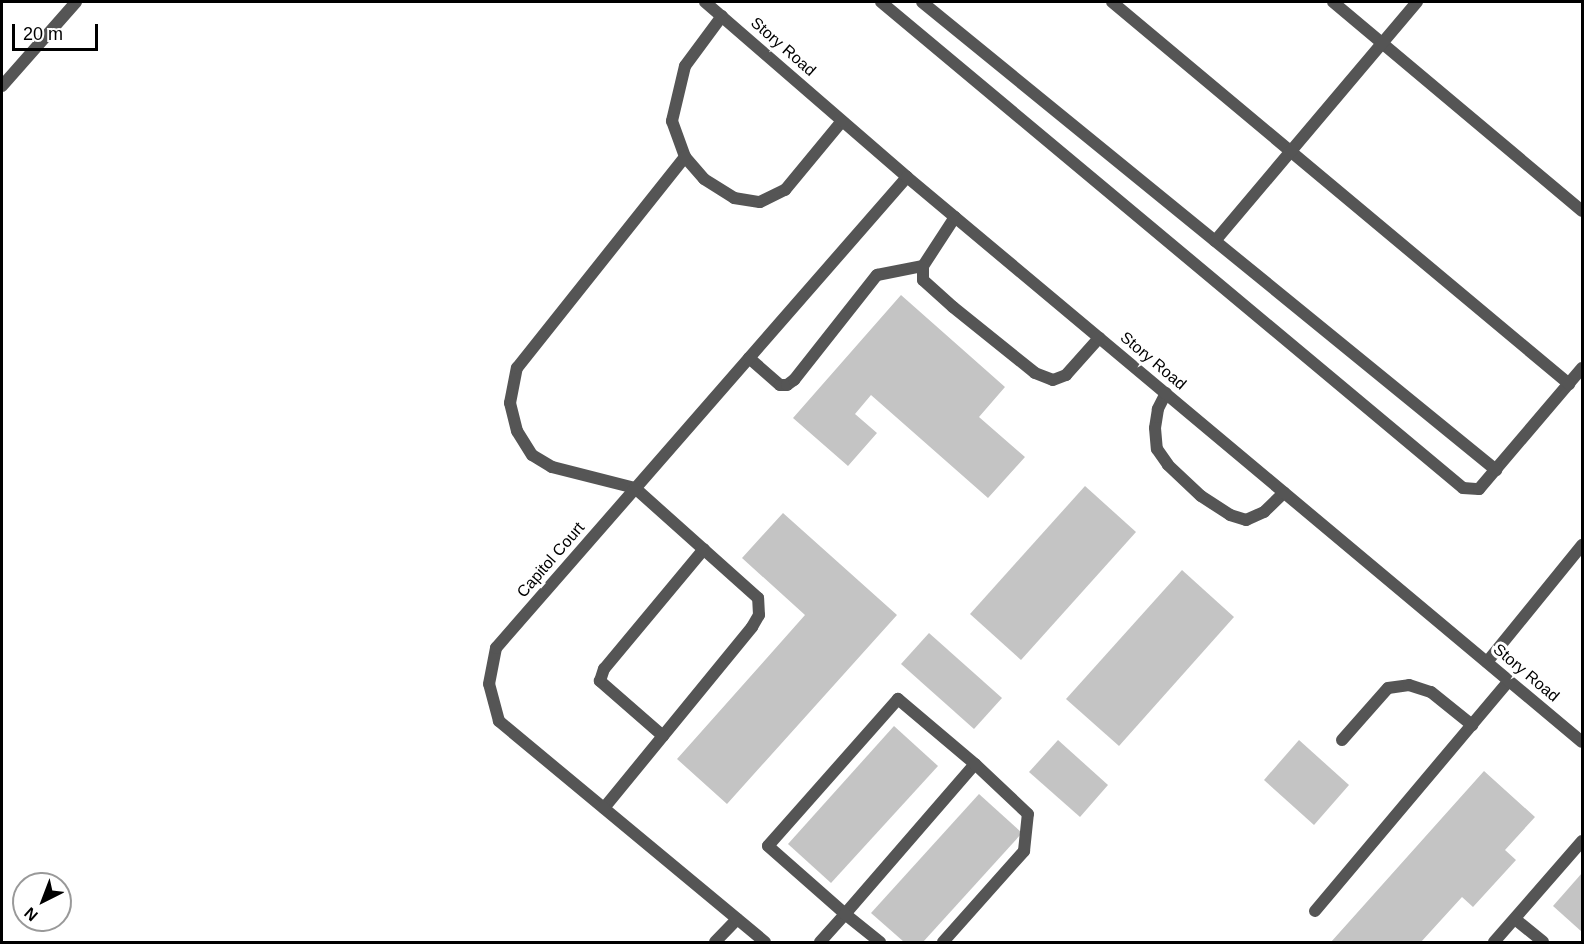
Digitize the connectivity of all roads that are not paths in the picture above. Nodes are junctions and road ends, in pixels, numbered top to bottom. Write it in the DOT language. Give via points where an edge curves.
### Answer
graph roads {
  1 [pos="76,2"];
  2 [pos="705,2"];
  3 [pos="880,2"];
  4 [pos="922,2"];
  5 [pos="1112,2"];
  6 [pos="1333,2"];
  7 [pos="1417,2"];
  8 [pos="722,16"];
  9 [pos="1382,43"];
  10 [pos="2,86"];
  11 [pos="842,121"];
  12 [pos="1291,151"];
  13 [pos="685,156"];
  14 [pos="907,177"];
  15 [pos="1582,211"];
  16 [pos="956,218"];
  17 [pos="1215,241"];
  18 [pos="923,266"];
  19 [pos="1099,338"];
  20 [pos="749,358"];
  21 [pos="1582,368"];
  22 [pos="1569,384"];
  23 [pos="1166,393"];
  24 [pos="1496,470"];
  25 [pos="636,488"];
  26 [pos="1284,493"];
  27 [pos="1582,545"];
  28 [pos="704,549"];
  29 [pos="1572,558"];
  30 [pos="1582,568"];
  31 [pos="1487,662"];
  32 [pos="1509,681"];
  33 [pos="1472,725"];
  34 [pos="663,736"];
  35 [pos="1342,740"];
  36 [pos="1582,742"];
  37 [pos="975,764"];
  38 [pos="604,808"];
  39 [pos="1582,841"];
  40 [pos="1315,911"];
  41 [pos="845,914"];
  42 [pos="736,919"];
  43 [pos="1515,919"];
  44 [pos="715,942"];
  45 [pos="765,942"];
  46 [pos="820,942"];
  47 [pos="880,942"];
  48 [pos="943,942"];
  49 [pos="1494,942"];
  50 [pos="1543,942"];
  1 -- 10 [label="street"];
  2 -- 8 [label="street, Story Road"];
  3 -- 24 [label="street" via="1463,488 1479,489"];
  4 -- 17 [label="street"];
  5 -- 12 [label="street"];
  6 -- 9 [label="street"];
  7 -- 9 [label="street"];
  8 -- 11 [label="street, Story Road"];
  8 -- 13 [label="street" via="685,66 677,92 672,121"];
  9 -- 12 [label="street"];
  9 -- 15 [label="street"];
  11 -- 13 [label="street" via="785,190 760,202 734,198 704,179"];
  11 -- 14 [label="street, Story Road"];
  12 -- 17 [label="street"];
  12 -- 22 [label="street"];
  13 -- 25 [label="street" via="517,368 510,403 517,431 532,455 552,467"];
  14 -- 16 [label="street, Story Road"];
  14 -- 20 [label="street, Capitol Court"];
  16 -- 18 [label="street"];
  16 -- 19 [label="street, Story Road"];
  17 -- 24 [label="street"];
  18 -- 19 [label="street" via="923,280 1035,373 1053,380 1066,375"];
  18 -- 20 [label="street" via="877,275 787,385 780,385"];
  19 -- 23 [label="street, Story Road"];
  20 -- 25 [label="street, Capitol Court"];
  21 -- 22 [label="street"];
  22 -- 24 [label="street"];
  23 -- 26 [label="street, Story Road"];
  23 -- 26 [label="street" via="1158,408 1157,449 1168,465 1202,496 1230,515 1246,520 1264,512"];
  25 -- 28 [label="street"];
  25 -- 38 [label="street, Capitol Court" via="496,648 489,684 500,721"];
  26 -- 31 [label="street, Story Road"];
  27 -- 29 [label="street"];
  28 -- 34 [label="street" via="758,598 759,615"];
  28 -- 34 [label="street" via="604,669 600,681"];
  29 -- 30 [label="street"];
  29 -- 31 [label="street"];
  31 -- 32 [label="street, Story Road"];
  32 -- 33 [label="street"];
  32 -- 36 [label="street, Story Road"];
  33 -- 35 [label="street" via="1431,692 1409,685 1388,688"];
  33 -- 40 [label="street"];
  34 -- 38 [label="street"];
  37 -- 41 [label="street"];
  37 -- 41 [label="street" via="897,699 768,846"];
  37 -- 48 [label="street" via="1028,814 1024,851"];
  38 -- 42 [label="street, Capitol Court"];
  39 -- 43 [label="street"];
  41 -- 46 [label="street"];
  41 -- 47 [label="street"];
  42 -- 44 [label="street"];
  42 -- 45 [label="street, Capitol Court"];
  43 -- 49 [label="street"];
  43 -- 50 [label="street"];
}
